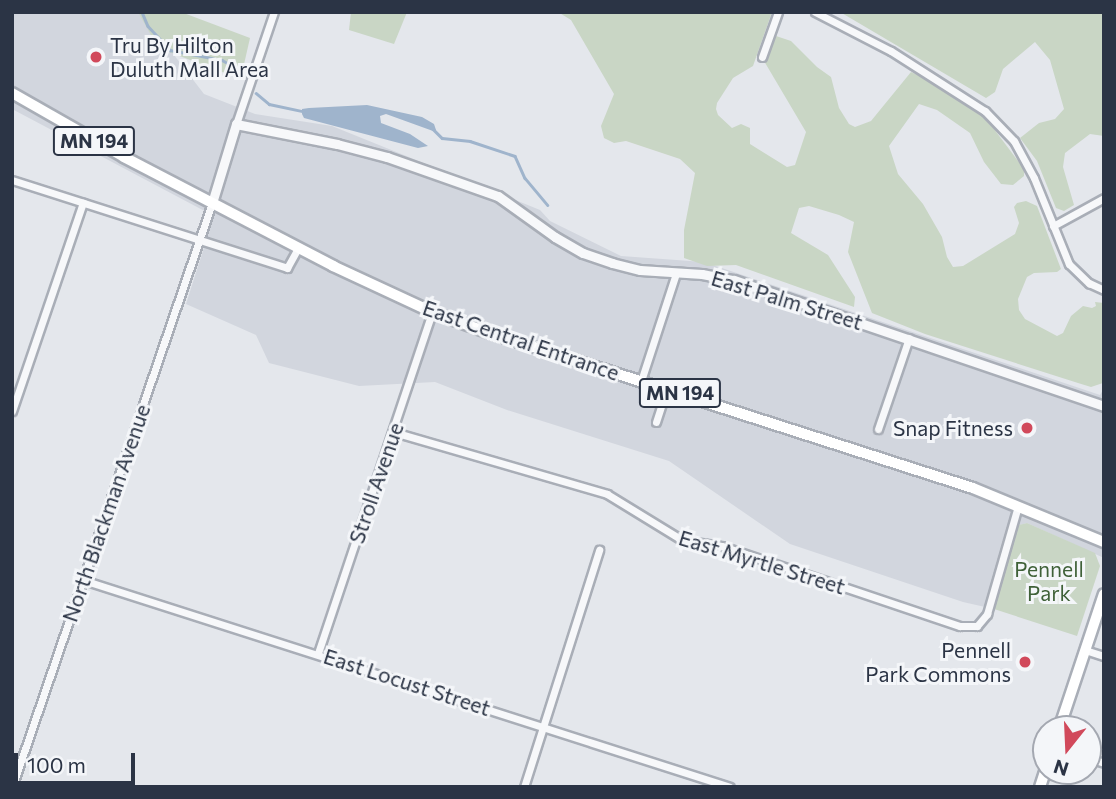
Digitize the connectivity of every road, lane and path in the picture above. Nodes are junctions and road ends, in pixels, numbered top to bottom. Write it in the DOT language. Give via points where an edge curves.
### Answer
graph roads {
  1 [pos="274,12"];
  2 [pos="778,12"];
  3 [pos="815,12"];
  4 [pos="762,57"];
  5 [pos="12,93"];
  6 [pos="12,99"];
  7 [pos="40,111"];
  8 [pos="236,124"];
  9 [pos="12,180"];
  10 [pos="1104,198"];
  11 [pos="83,203"];
  12 [pos="212,203"];
  13 [pos="1053,226"];
  14 [pos="200,239"];
  15 [pos="298,248"];
  16 [pos="676,273"];
  17 [pos="1104,290"];
  18 [pos="432,312"];
  19 [pos="909,338"];
  20 [pos="641,381"];
  21 [pos="667,389"];
  22 [pos="1104,406"];
  23 [pos="12,411"];
  24 [pos="656,422"];
  25 [pos="878,429"];
  26 [pos="394,432"];
  27 [pos="1018,506"];
  28 [pos="1104,542"];
  29 [pos="599,550"];
  30 [pos="83,580"];
  31 [pos="1104,594"];
  32 [pos="1085,650"];
  33 [pos="318,653"];
  34 [pos="1104,656"];
  35 [pos="1064,715"];
  36 [pos="542,725"];
  37 [pos="12,787"];
  38 [pos="524,787"];
  39 [pos="730,787"];
  1 -- 8 [label="street"];
  2 -- 4 [label="street"];
  3 -- 13 [label="street" via="891,51 985,111 1014,141"];
  5 -- 7 [label="highway, East Central Entrance / MN 194"];
  6 -- 7 [label="highway, East Central Entrance / MN 194"];
  7 -- 12 [label="highway, East Central Entrance / MN 194"];
  8 -- 12 [label="street"];
  8 -- 16 [label="street, East Palm Street" via="337,144 466,183 498,196 583,253 640,270"];
  9 -- 11 [label="street"];
  10 -- 13 [label="street"];
  11 -- 14 [label="street"];
  11 -- 23 [label="street"];
  12 -- 14 [label="street, North Blackman Avenue"];
  12 -- 15 [label="highway, East Central Entrance / MN 194"];
  13 -- 17 [label="street" via="1069,264 1089,284"];
  14 -- 15 [label="street" via="287,268"];
  14 -- 30 [label="street, North Blackman Avenue"];
  15 -- 18 [label="highway, East Central Entrance / MN 194"];
  16 -- 19 [label="street, East Palm Street" via="734,280"];
  16 -- 20 [label="street"];
  18 -- 20 [label="highway, East Central Entrance / MN 194"];
  18 -- 26 [label="street, Stroll Avenue"];
  19 -- 22 [label="street, East Palm Street"];
  19 -- 25 [label="street"];
  20 -- 21 [label="highway, East Central Entrance / MN 194"];
  21 -- 24 [label="street"];
  21 -- 27 [label="highway, East Central Entrance / MN 194"];
  26 -- 27 [label="street, East Myrtle Street" via="607,494 682,540 722,546 960,626 977,626 987,614"];
  26 -- 33 [label="street, Stroll Avenue"];
  27 -- 28 [label="highway, East Central Entrance / MN 194"];
  29 -- 36 [label="street"];
  30 -- 33 [label="street, East Locust Street"];
  30 -- 37 [label="street, North Blackman Avenue"];
  31 -- 32 [label="main road"];
  32 -- 34 [label="street"];
  32 -- 35 [label="main road"];
  33 -- 36 [label="street, East Locust Street"];
  36 -- 38 [label="street"];
  36 -- 39 [label="street, East Locust Street"];
}
